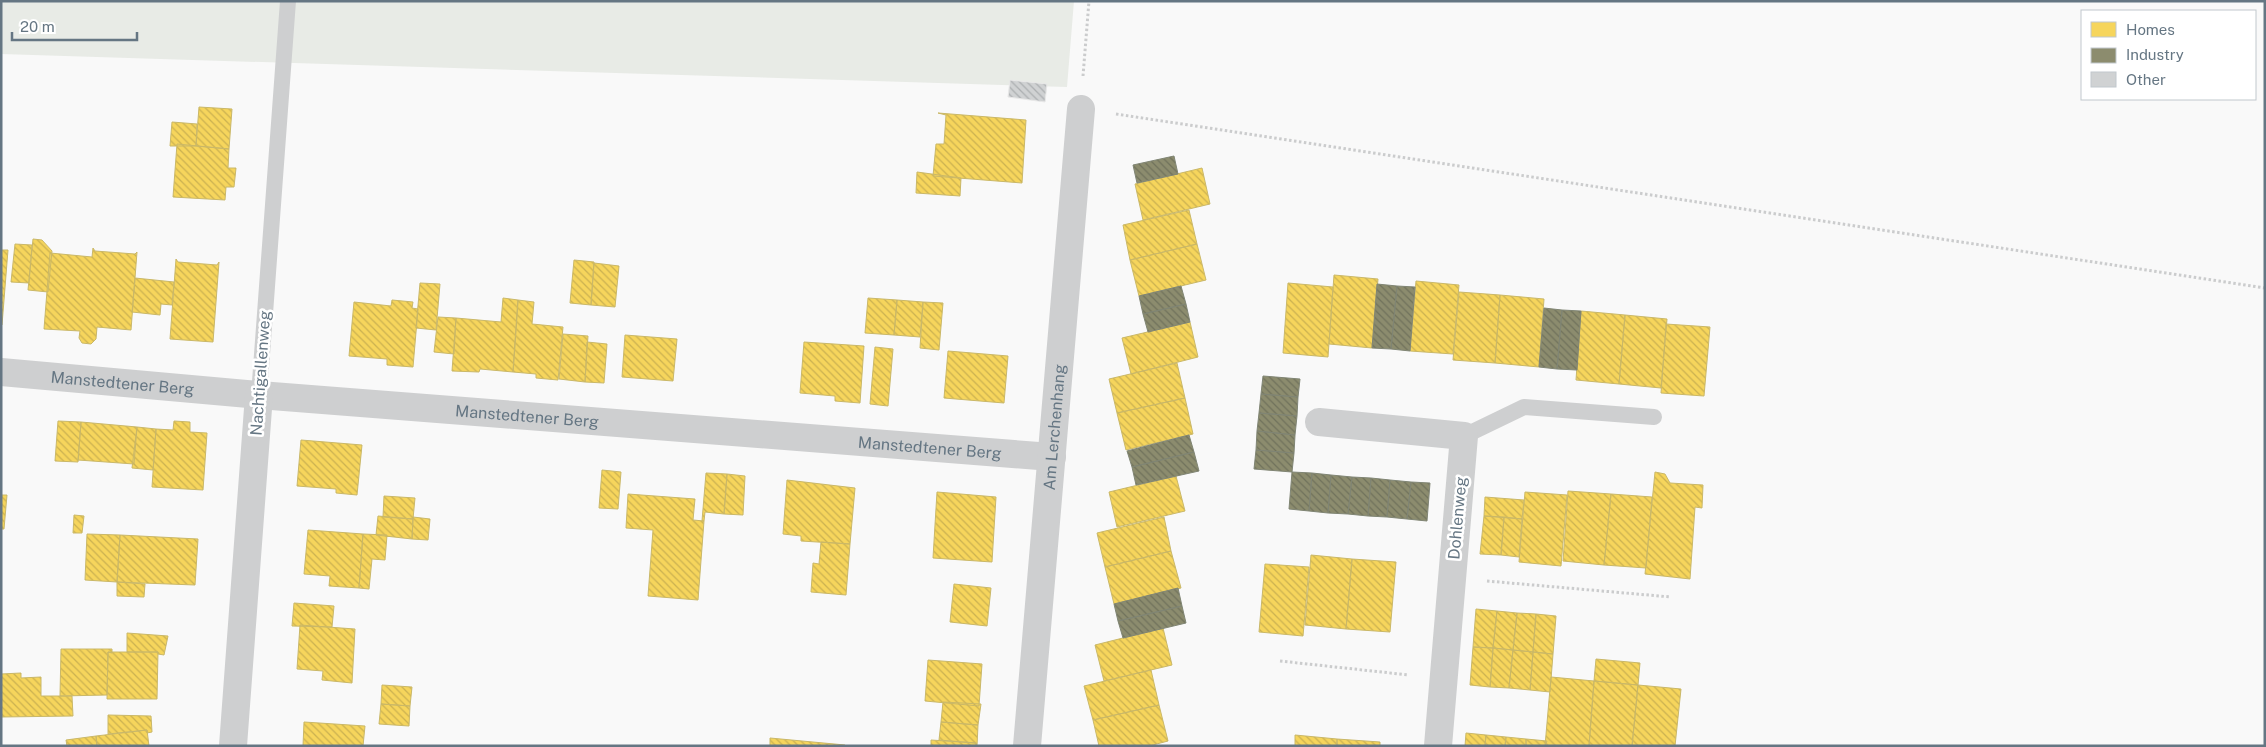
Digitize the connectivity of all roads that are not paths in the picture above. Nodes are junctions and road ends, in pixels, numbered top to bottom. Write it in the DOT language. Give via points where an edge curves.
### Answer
graph roads {
  1 [pos="288,1"];
  2 [pos="1081,109"];
  3 [pos="1,372"];
  4 [pos="259,395"];
  5 [pos="1654,417"];
  6 [pos="1319,422"];
  7 [pos="1464,436"];
  8 [pos="1052,457"];
  9 [pos="233,746"];
  10 [pos="1027,746"];
  11 [pos="1438,746"];
  1 -- 4 [label="lane, Nachtigallenweg"];
  2 -- 8 [label="street, Am Lerchenhang"];
  3 -- 4 [label="street, Manstedtener Berg"];
  4 -- 8 [label="street, Manstedtener Berg"];
  4 -- 9 [label="street, Nachtigallenweg"];
  5 -- 7 [label="lane" via="1524,407"];
  6 -- 7 [label="street"];
  7 -- 11 [label="street, Dohlenweg"];
  8 -- 10 [label="street, Am Lerchenhang"];
}
